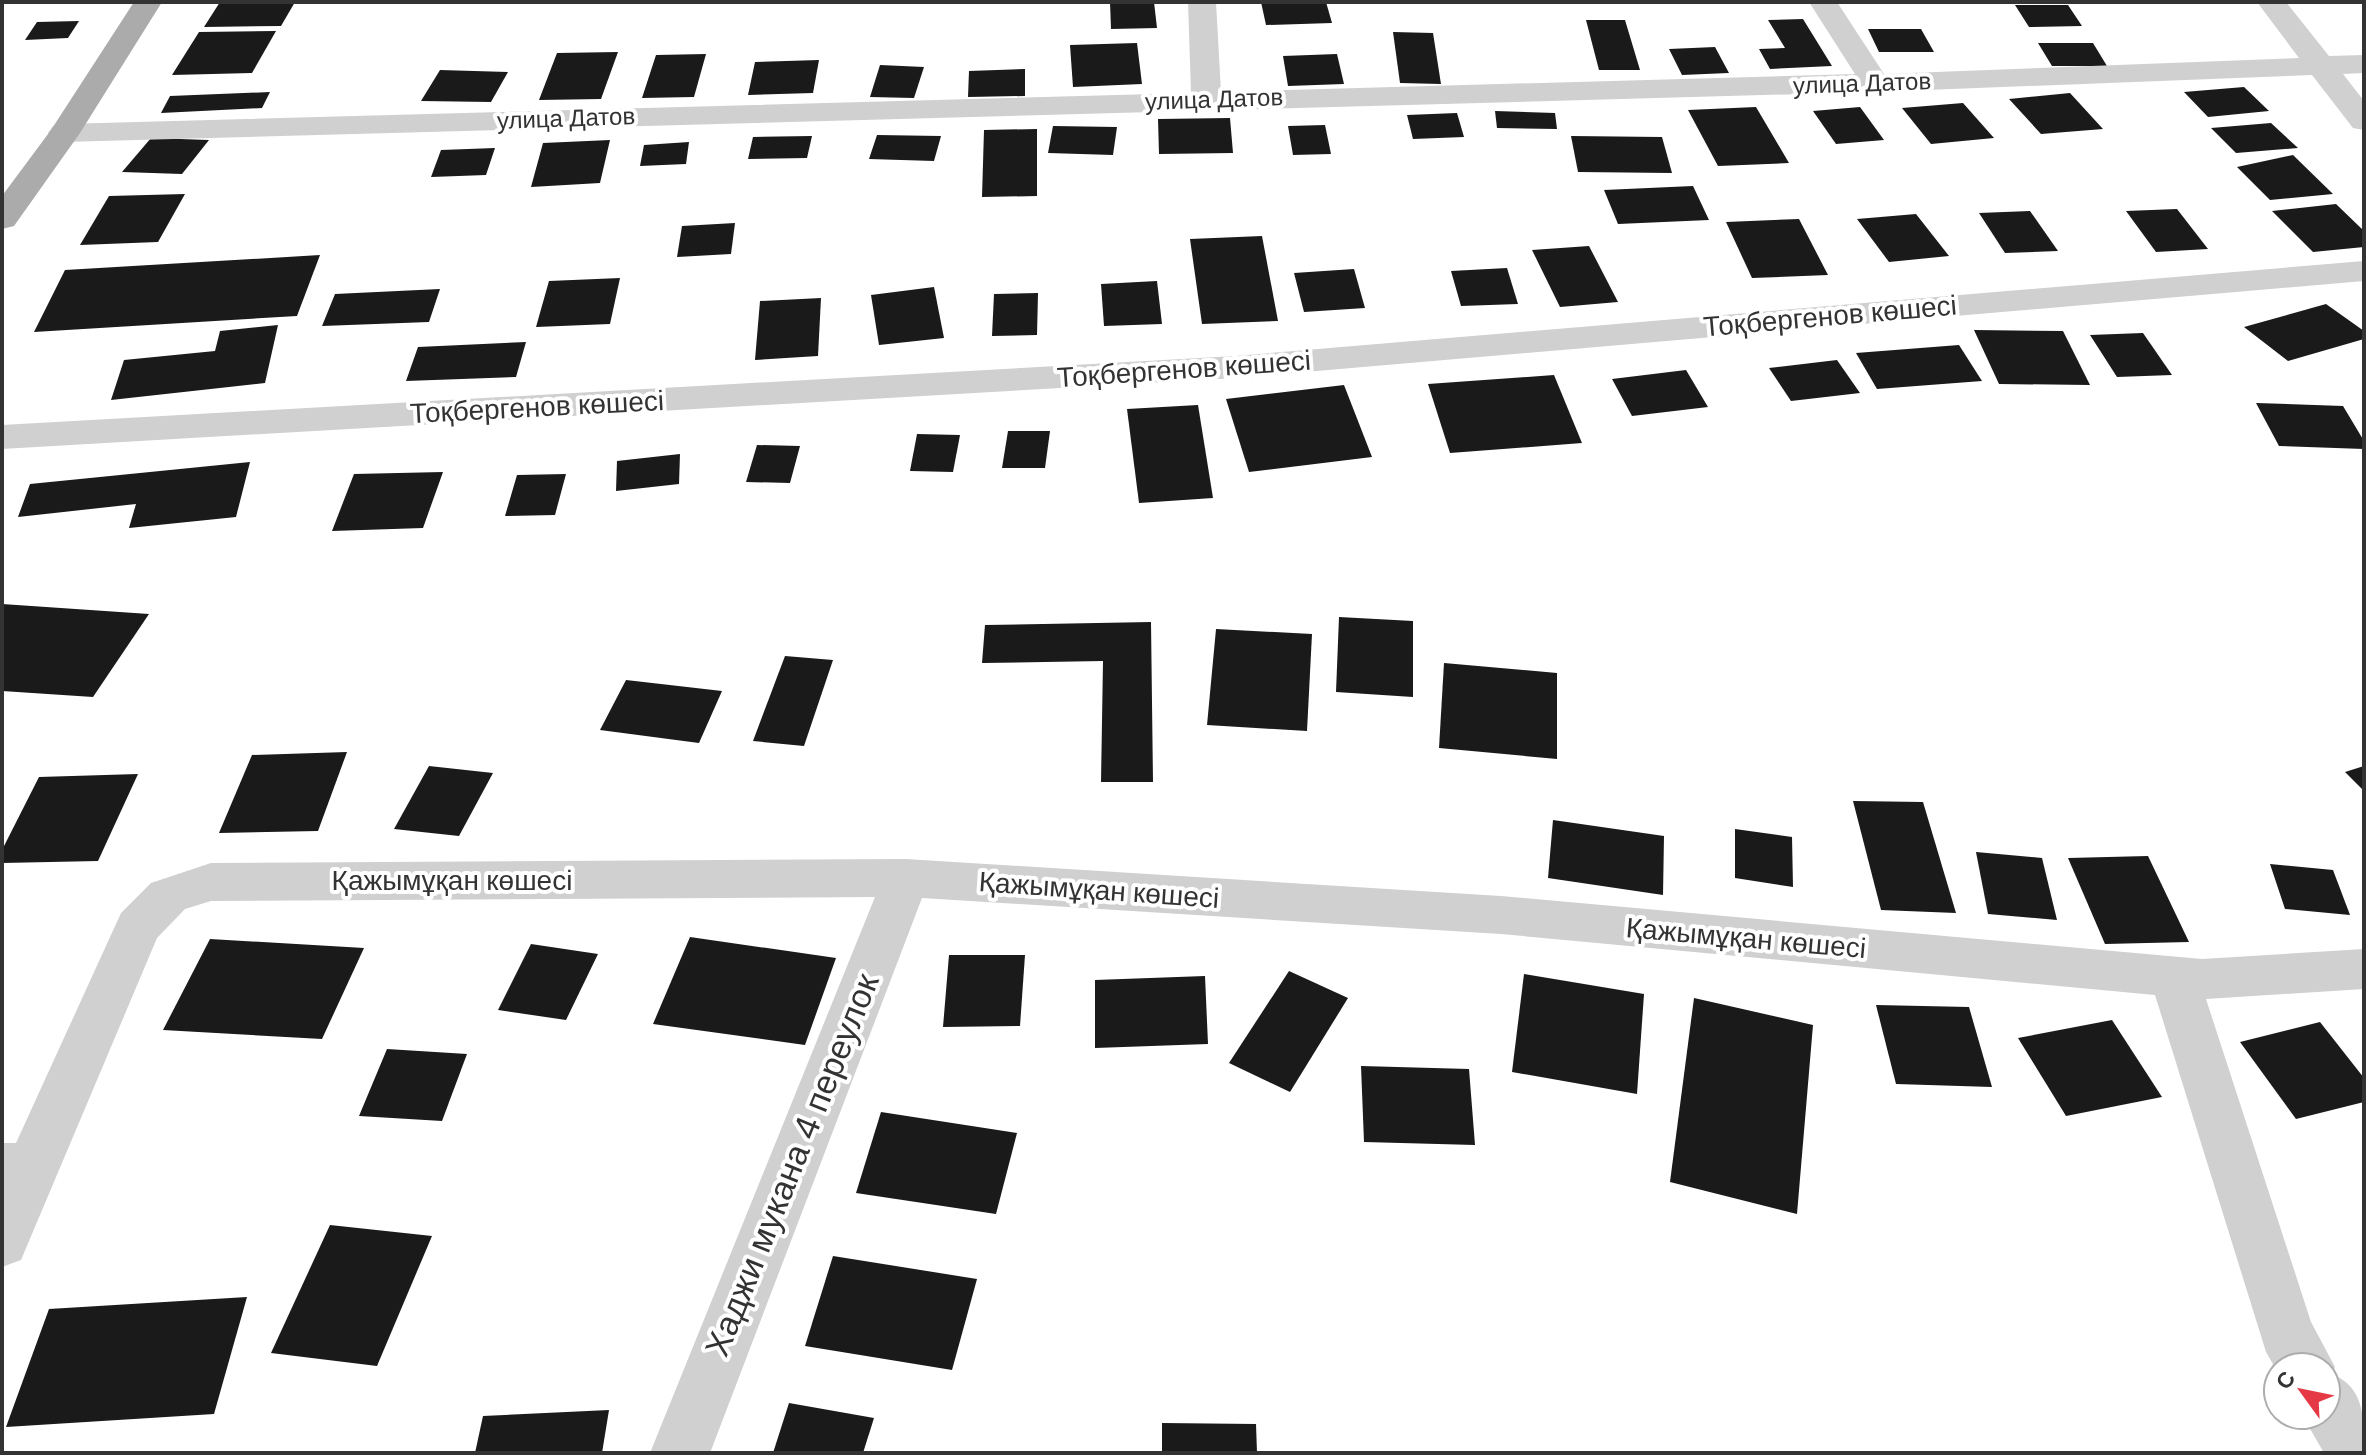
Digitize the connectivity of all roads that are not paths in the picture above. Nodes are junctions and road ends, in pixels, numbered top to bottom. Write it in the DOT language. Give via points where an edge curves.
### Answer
graph roads {
  1 [pos="148,2"];
  2 [pos="1202,2"];
  3 [pos="1823,2"];
  4 [pos="2271,2"];
  5 [pos="2364,64"];
  6 [pos="2320,65"];
  7 [pos="1875,83"];
  8 [pos="1206,99"];
  9 [pos="2364,121"];
  10 [pos="64,133"];
  11 [pos="2,219"];
  12 [pos="2364,271"];
  13 [pos="2,437"];
  14 [pos="906,878"];
  15 [pos="2364,969"];
  16 [pos="2174,977"];
  17 [pos="17,1166"];
  18 [pos="2,1242"];
  19 [pos="2297,1351"];
  20 [pos="2342,1427"];
  21 [pos="680,1453"];
  22 [pos="2357,1453"];
  1 -- 10 [label="main road"];
  2 -- 8 [label="street"];
  3 -- 7 [label="street"];
  4 -- 6 [label="street"];
  5 -- 6 [label="street, улица Датов"];
  6 -- 7 [label="street, улица Датов"];
  6 -- 9 [label="street"];
  7 -- 8 [label="street, улица Датов"];
  8 -- 10 [label="street, улица Датов"];
  10 -- 11 [label="main road"];
  12 -- 13 [label="street, Тоқбергенов көшесі" via="1235,367"];
  14 -- 16 [label="street, Қажымұқан көшесі" via="1501,915"];
  14 -- 17 [label="street, Қажымұқан көшесі" via="211,882 168,896 138,927"];
  14 -- 21 [label="street, Хаджи мукана 4 переулок"];
  15 -- 16 [label="street, Қажымұқан көшесі"];
  16 -- 19 [label="street" via="2286,1333"];
  17 -- 18 [label="street"];
  20 -- 22 [label="street"];
}
